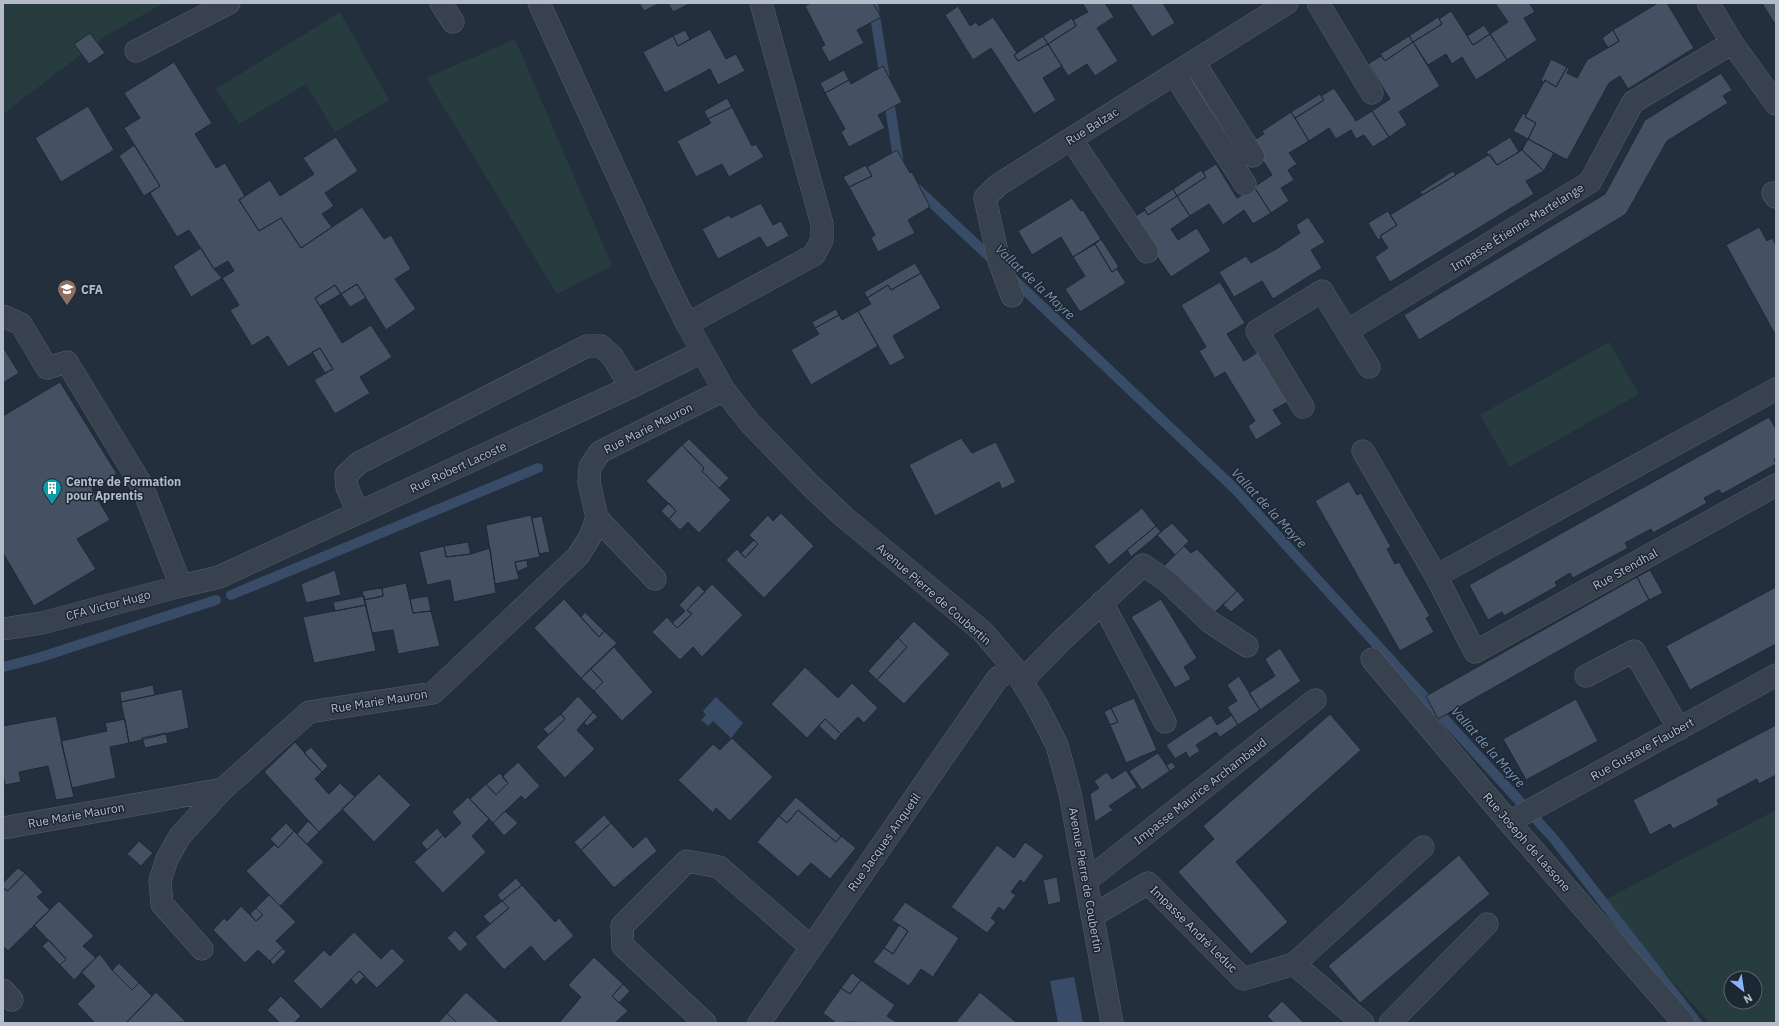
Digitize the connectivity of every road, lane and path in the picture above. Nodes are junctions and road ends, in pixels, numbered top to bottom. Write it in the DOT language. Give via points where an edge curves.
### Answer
graph roads {
  1 [pos="229,3"];
  2 [pos="441,3"];
  3 [pos="539,3"];
  4 [pos="761,3"];
  5 [pos="1288,3"];
  6 [pos="1318,3"];
  7 [pos="1708,3"];
  8 [pos="453,22"];
  9 [pos="1732,43"];
  10 [pos="136,51"];
  11 [pos="1194,62"];
  12 [pos="1174,74"];
  13 [pos="1372,93"];
  14 [pos="1776,104"];
  15 [pos="1072,139"];
  16 [pos="1253,156"];
  17 [pos="1246,184"];
  18 [pos="1147,252"];
  19 [pos="1012,296"];
  20 [pos="3,316"];
  21 [pos="687,324"];
  22 [pos="1347,331"];
  23 [pos="702,352"];
  24 [pos="1370,367"];
  25 [pos="631,387"];
  26 [pos="1776,388"];
  27 [pos="724,390"];
  28 [pos="1303,407"];
  29 [pos="1363,451"];
  30 [pos="1776,485"];
  31 [pos="358,513"];
  32 [pos="597,518"];
  33 [pos="1436,576"];
  34 [pos="212,580"];
  35 [pos="655,580"];
  36 [pos="181,586"];
  37 [pos="1102,602"];
  38 [pos="3,628"];
  39 [pos="1247,646"];
  40 [pos="1372,660"];
  41 [pos="1018,674"];
  42 [pos="1776,675"];
  43 [pos="1586,676"];
  44 [pos="1315,700"];
  45 [pos="1165,722"];
  46 [pos="1679,729"];
  47 [pos="223,789"];
  48 [pos="1509,822"];
  49 [pos="3,828"];
  50 [pos="1422,847"];
  51 [pos="1086,881"];
  52 [pos="1092,916"];
  53 [pos="1487,924"];
  54 [pos="811,947"];
  55 [pos="202,949"];
  56 [pos="1294,964"];
  57 [pos="705,1023"];
  58 [pos="760,1023"];
  59 [pos="1112,1023"];
  60 [pos="1363,1023"];
  61 [pos="1390,1023"];
  62 [pos="1684,1023"];
  1 -- 10 [label="street"];
  2 -- 8 [label="street"];
  3 -- 21 [label="street, Avenue Pierre de Coubertin"];
  4 -- 21 [label="street" via="822,224 822,240 814,255"];
  5 -- 11 [label="street, Rue Balzac"];
  6 -- 13 [label="street"];
  7 -- 9 [label="street"];
  9 -- 14 [label="street"];
  9 -- 22 [label="street, Impasse Étienne Martelange" via="1633,102 1590,182"];
  11 -- 12 [label="street, Rue Balzac"];
  11 -- 16 [label="street"];
  12 -- 15 [label="street, Rue Balzac"];
  12 -- 17 [label="street"];
  15 -- 18 [label="street"];
  15 -- 19 [label="street, Rue Balzac" via="998,185 985,198 999,261"];
  20 -- 36 [label="street" via="21,324 47,368 67,362 142,486"];
  21 -- 23 [label="street, Avenue Pierre de Coubertin"];
  22 -- 24 [label="street"];
  22 -- 28 [label="street" via="1322,291 1257,331"];
  23 -- 25 [label="street, Rue Robert Lacoste"];
  23 -- 27 [label="street, Avenue Pierre de Coubertin"];
  25 -- 31 [label="street, Rue Robert Lacoste"];
  25 -- 31 [label="street" via="612,356 601,346 587,346 359,463 346,475 346,487"];
  26 -- 33 [label="street"];
  27 -- 32 [label="street, Rue Marie Mauron" via="600,452 590,467 589,482"];
  27 -- 41 [label="street, Avenue Pierre de Coubertin" via="750,423 811,486 844,517 982,631"];
  29 -- 33 [label="street"];
  30 -- 33 [label="street, Rue Stendhal" via="1475,652"];
  31 -- 34 [label="street, Rue Robert Lacoste"];
  32 -- 35 [label="street"];
  32 -- 47 [label="street, Rue Marie Mauron" via="590,537 578,556 433,693 309,712"];
  34 -- 36 [label="street, CFA Victor Hugo"];
  36 -- 38 [label="street, CFA Victor Hugo" via="42,623"];
  37 -- 39 [label="street, Rue Jacques Anquetil" via="1143,565 1167,581 1210,622"];
  37 -- 41 [label="street, Rue Jacques Anquetil" via="1062,640"];
  37 -- 45 [label="street"];
  40 -- 48 [label="street, Rue Joseph de Lassone"];
  41 -- 51 [label="street, Avenue Pierre de Coubertin" via="1057,746 1070,793"];
  41 -- 54 [label="street, Rue Jacques Anquetil" via="997,679"];
  42 -- 46 [label="street, Rue Gustave Flaubert"];
  43 -- 46 [label="street" via="1634,651"];
  44 -- 51 [label="street, Impasse Maurice Archambaud"];
  46 -- 48 [label="street, Rue Gustave Flaubert"];
  47 -- 49 [label="street, Rue Marie Mauron"];
  47 -- 55 [label="street" via="180,836 167,859 160,881 162,904"];
  48 -- 62 [label="street, Rue Joseph de Lassone"];
  50 -- 56 [label="street, Impasse André Leduc"];
  51 -- 52 [label="street, Avenue Pierre de Coubertin"];
  52 -- 56 [label="street, Impasse André Leduc" via="1148,883 1243,979"];
  52 -- 59 [label="street, Avenue Pierre de Coubertin"];
  53 -- 61 [label="street"];
  54 -- 57 [label="street" via="719,867 687,860 622,926 623,946"];
  54 -- 58 [label="street, Rue Jacques Anquetil"];
  56 -- 60 [label="street"];
}
